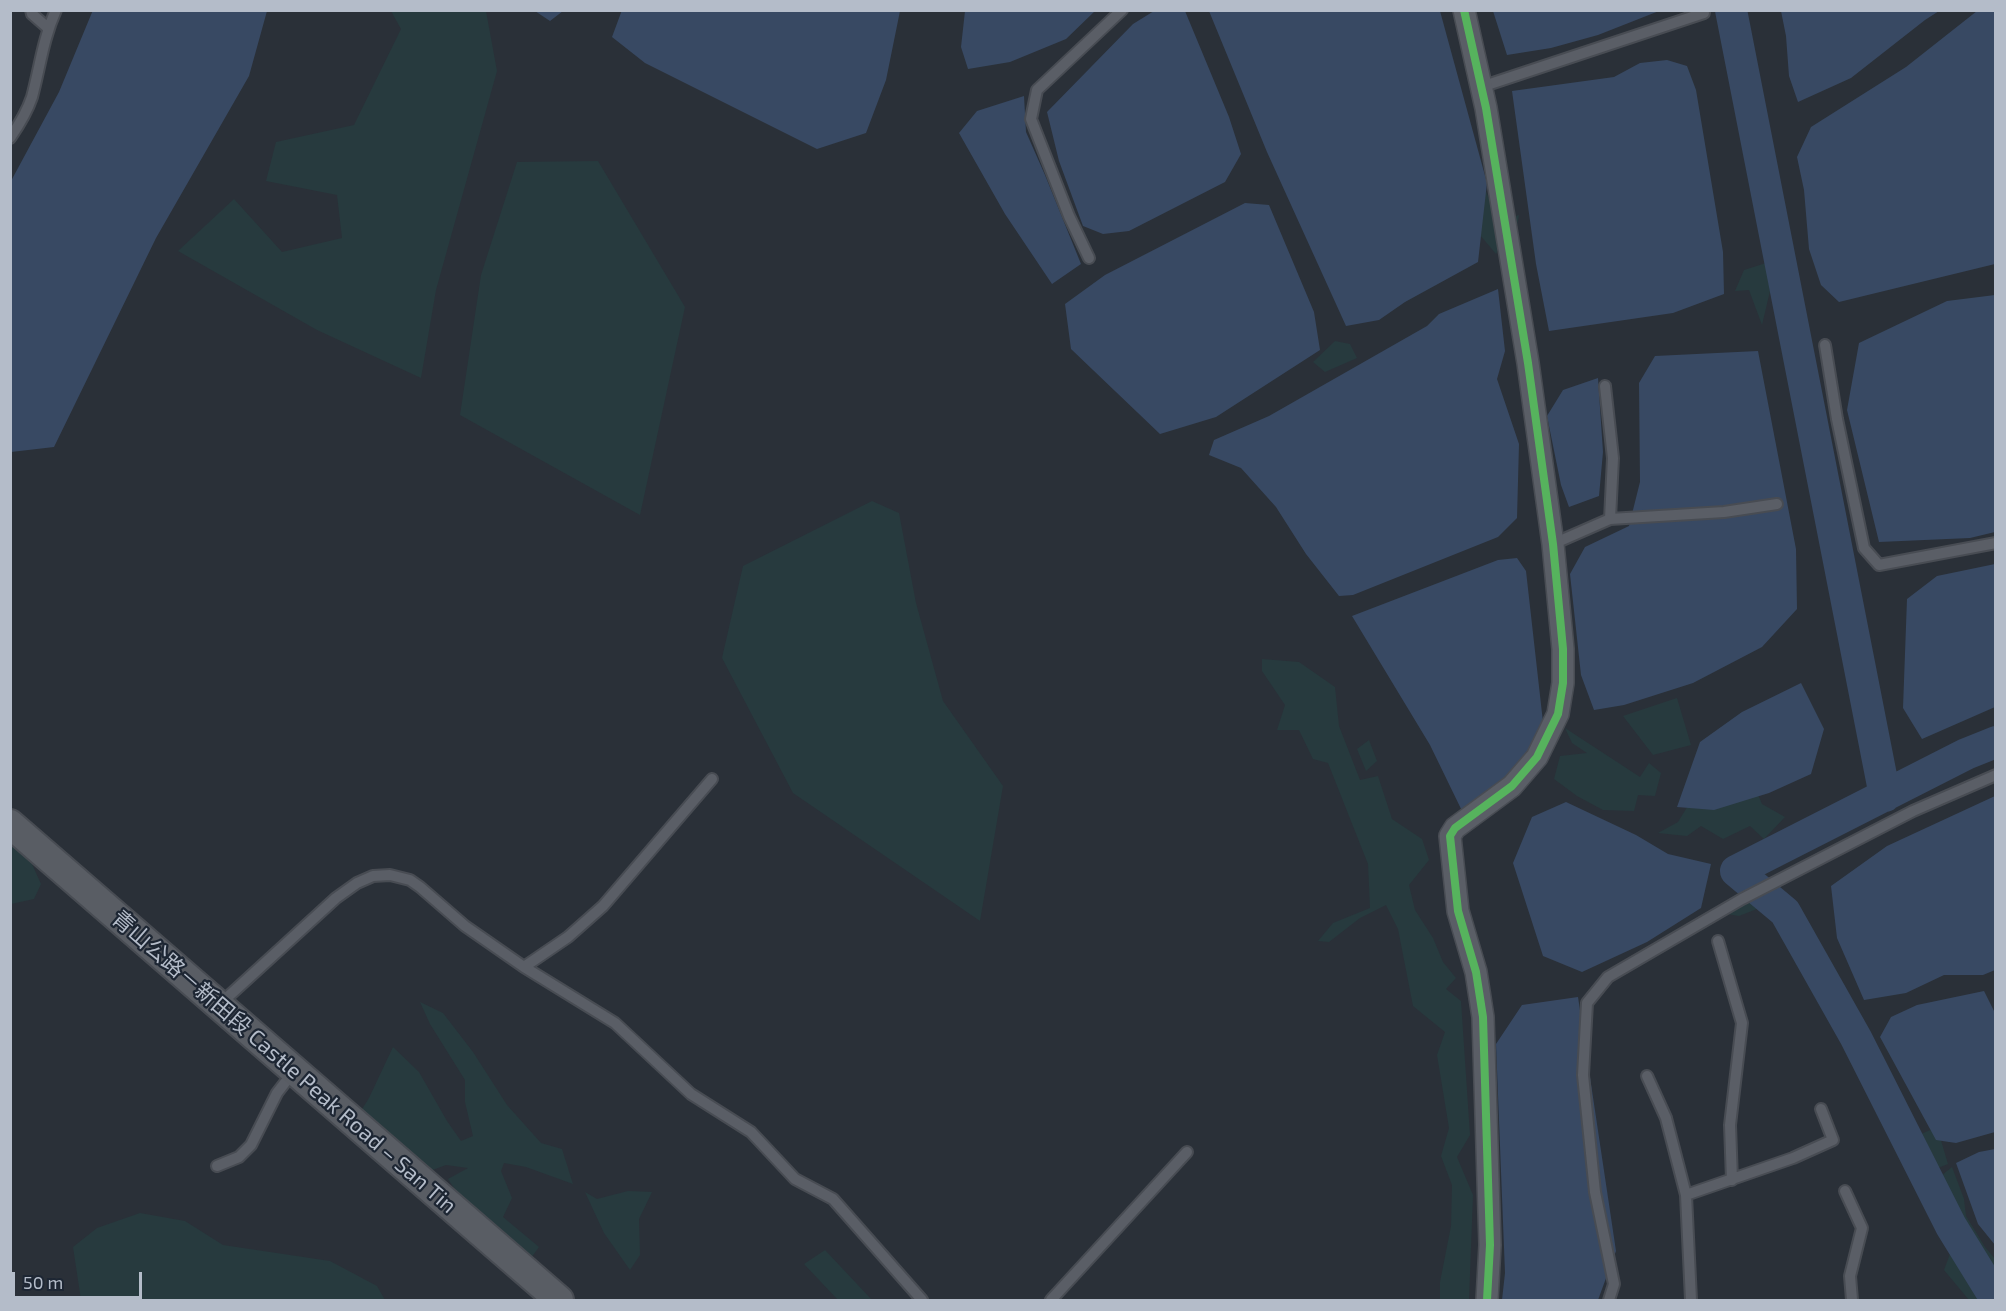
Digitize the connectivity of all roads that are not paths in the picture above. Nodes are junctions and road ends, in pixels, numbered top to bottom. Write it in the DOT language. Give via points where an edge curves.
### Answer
graph roads {
  1 [pos="31,10"];
  2 [pos="56,10"];
  3 [pos="1122,10"];
  4 [pos="1464,10"];
  5 [pos="1704,13"];
  6 [pos="48,28"];
  7 [pos="1481,87"];
  8 [pos="10,138"];
  9 [pos="1089,258"];
  10 [pos="1825,345"];
  11 [pos="1605,386"];
  12 [pos="1777,504"];
  13 [pos="1610,519"];
  14 [pos="1995,543"];
  15 [pos="1553,544"];
  16 [pos="1995,775"];
  17 [pos="712,778"];
  18 [pos="10,824"];
  19 [pos="1718,941"];
  20 [pos="524,967"];
  21 [pos="219,1005"];
  22 [pos="294,1071"];
  23 [pos="1647,1076"];
  24 [pos="1821,1109"];
  25 [pos="1187,1152"];
  26 [pos="217,1166"];
  27 [pos="1732,1180"];
  28 [pos="1845,1191"];
  29 [pos="1686,1195"];
  30 [pos="559,1300"];
  31 [pos="922,1300"];
  32 [pos="1051,1300"];
  33 [pos="1487,1300"];
  34 [pos="1609,1300"];
  35 [pos="1691,1300"];
  36 [pos="1852,1300"];
  1 -- 6 [label="lane"];
  2 -- 6 [label="lane"];
  3 -- 9 [label="lane" via="1037,90 1031,119"];
  4 -- 7 [label="street"];
  5 -- 7 [label="lane"];
  6 -- 8 [label="lane" via="31,98"];
  7 -- 15 [label="street" via="1528,363"];
  10 -- 14 [label="lane" via="1864,548 1879,565"];
  11 -- 13 [label="lane" via="1613,458"];
  12 -- 13 [label="lane" via="1724,512"];
  13 -- 15 [label="lane"];
  15 -- 33 [label="street" via="1563,649 1558,714 1537,757 1512,786 1455,828 1450,836 1458,911 1476,972 1482,1017 1490,1245"];
  16 -- 34 [label="lane" via="1913,811 1742,899 1608,977 1587,1003 1583,1075 1595,1192 1614,1284"];
  17 -- 20 [label="lane" via="603,906 568,937"];
  18 -- 21 [label="main road, 青山公路－新田段 Castle Peak Road – San Tin"];
  19 -- 27 [label="lane" via="1742,1023 1730,1125"];
  20 -- 21 [label="lane" via="465,926 410,880 373,876 336,898"];
  20 -- 31 [label="lane" via="615,1023 690,1094 751,1132 795,1179 833,1199"];
  21 -- 22 [label="main road, 青山公路－新田段 Castle Peak Road – San Tin"];
  22 -- 26 [label="lane" via="277,1093 252,1145 239,1157"];
  22 -- 30 [label="main road, 青山公路－新田段 Castle Peak Road – San Tin"];
  23 -- 29 [label="lane" via="1666,1118"];
  24 -- 27 [label="lane" via="1833,1140"];
  25 -- 32 [label="lane"];
  27 -- 29 [label="lane"];
  28 -- 36 [label="lane" via="1862,1228 1850,1276"];
  29 -- 35 [label="lane"];
}
